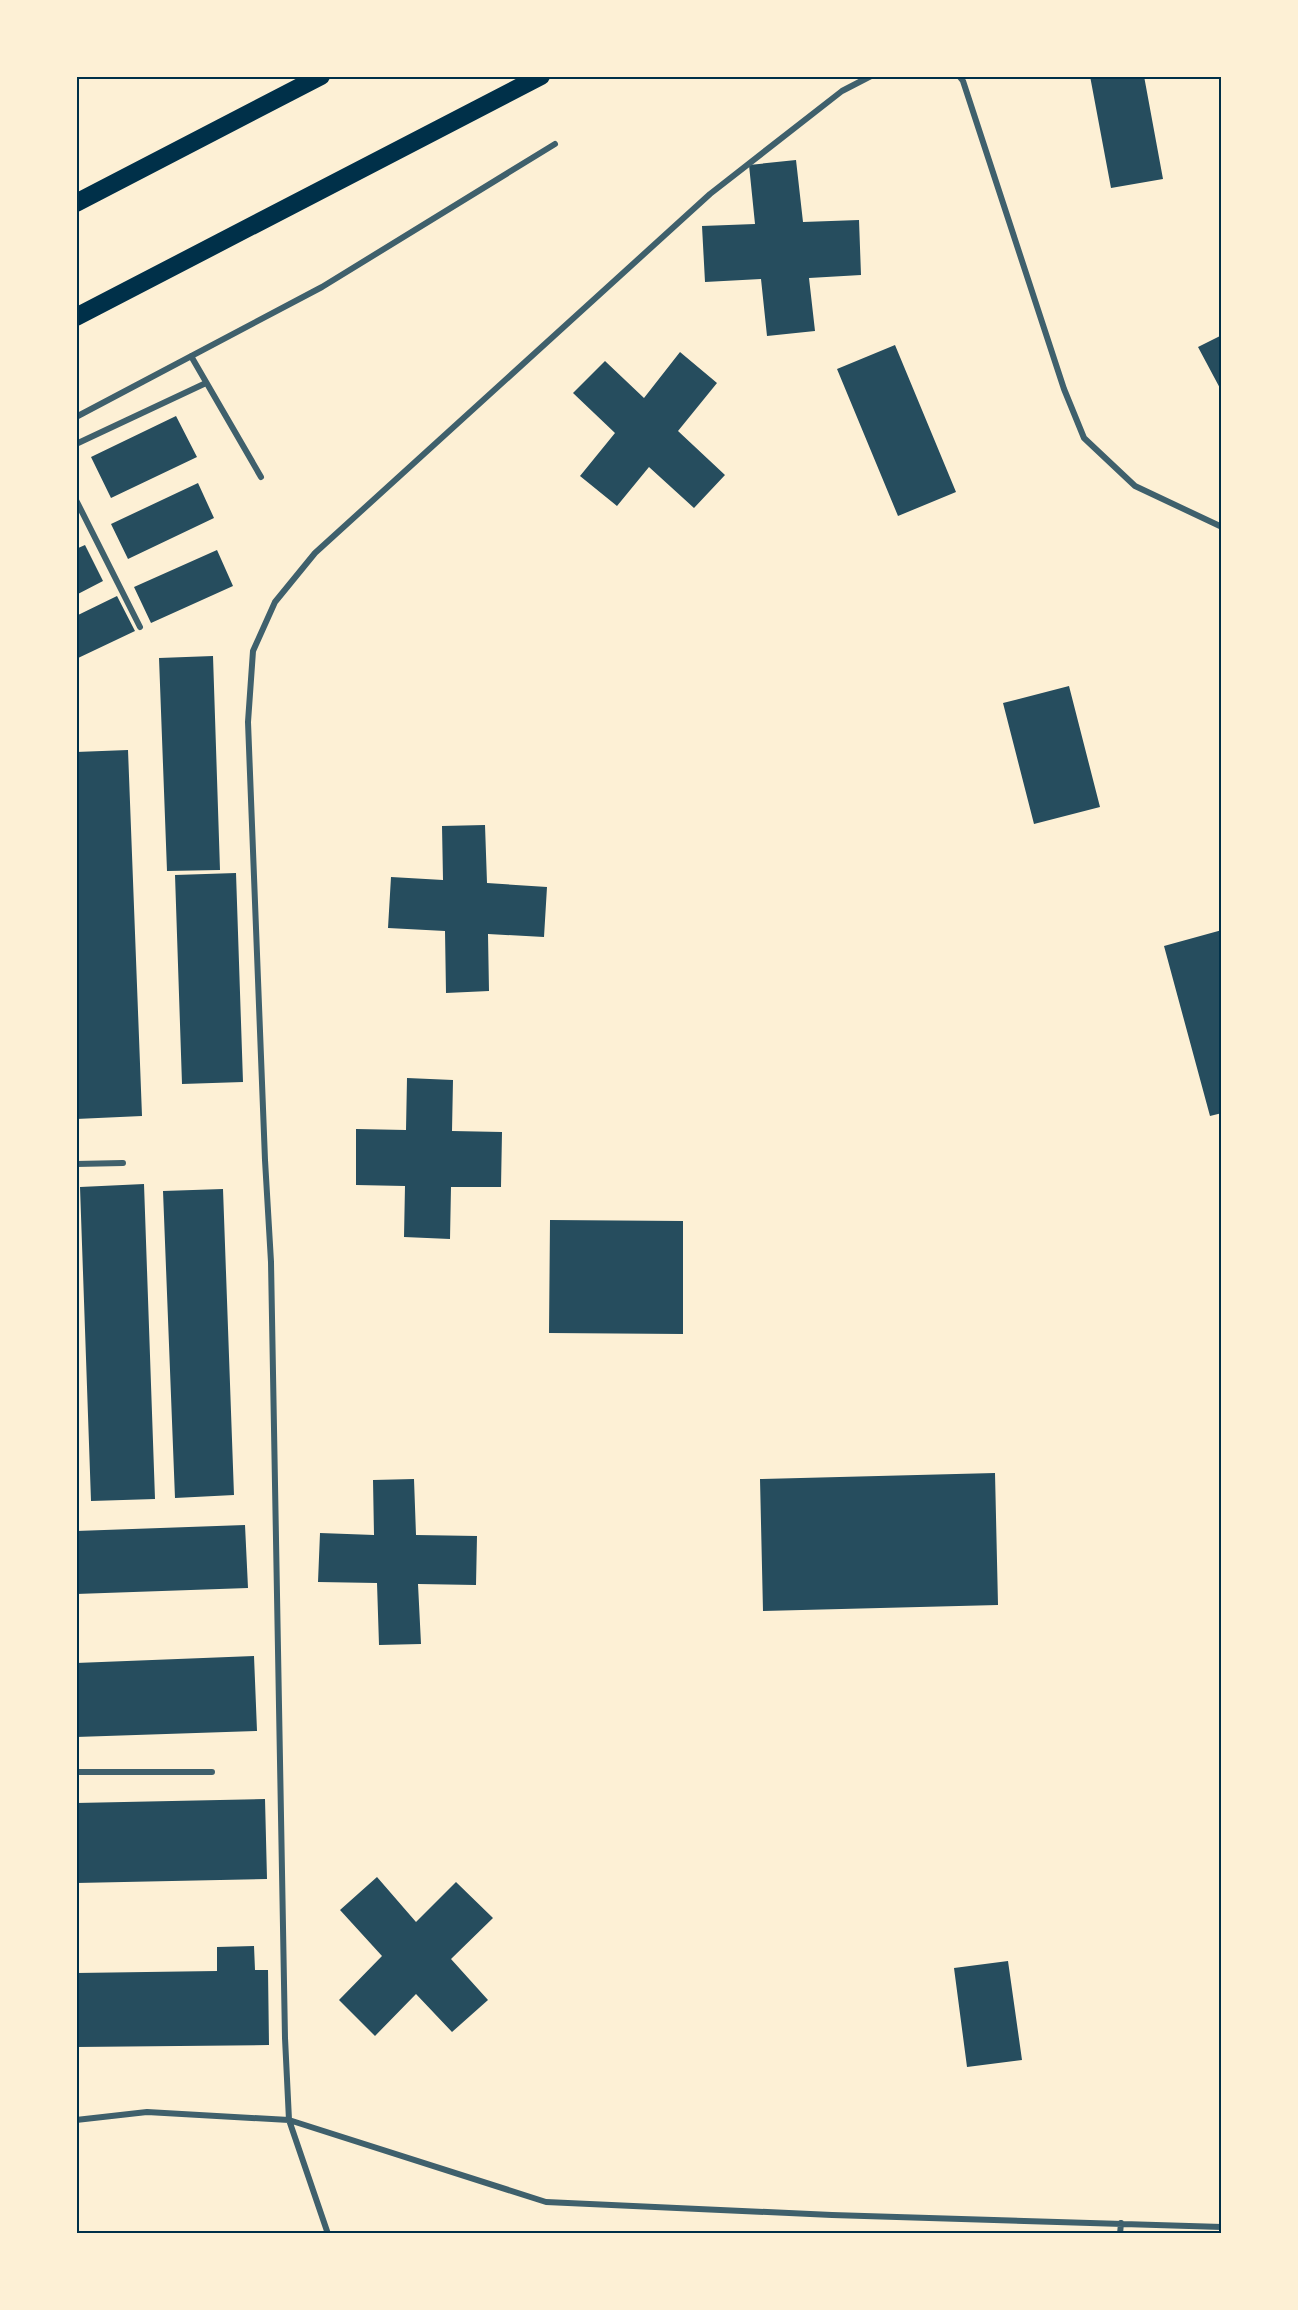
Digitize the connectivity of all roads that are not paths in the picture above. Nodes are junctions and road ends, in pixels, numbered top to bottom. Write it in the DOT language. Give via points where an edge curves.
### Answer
graph roads {
  1 [pos="321,76"];
  2 [pos="541,76"];
  3 [pos="871,76"];
  4 [pos="958,76"];
  5 [pos="555,144"];
  6 [pos="76,203"];
  7 [pos="76,317"];
  8 [pos="191,356"];
  9 [pos="206,383"];
  10 [pos="76,417"];
  11 [pos="76,444"];
  12 [pos="261,477"];
  13 [pos="76,500"];
  14 [pos="1221,527"];
  15 [pos="140,627"];
  16 [pos="123,1163"];
  17 [pos="76,1164"];
  18 [pos="76,1772"];
  19 [pos="212,1772"];
  20 [pos="76,2120"];
  21 [pos="289,2120"];
  22 [pos="1121,2223"];
  23 [pos="1221,2227"];
  24 [pos="328,2234"];
  25 [pos="1120,2234"];
  1 -- 6 [label="highway"];
  2 -- 7 [label="highway"];
  3 -- 21 [label="street" via="842,91 710,194 315,553 275,602 253,651 248,722 271,1262"];
  4 -- 14 [label="street" via="963,81 1064,389 1084,438 1135,486"];
  5 -- 8 [label="street" via="322,287"];
  8 -- 9 [label="street"];
  8 -- 10 [label="street"];
  9 -- 11 [label="street"];
  9 -- 12 [label="street"];
  13 -- 15 [label="street"];
  16 -- 17 [label="street"];
  18 -- 19 [label="street"];
  20 -- 21 [label="street" via="147,2112"];
  21 -- 22 [label="street" via="546,2202"];
  21 -- 24 [label="street"];
  22 -- 23 [label="street"];
  22 -- 25 [label="street"];
}
